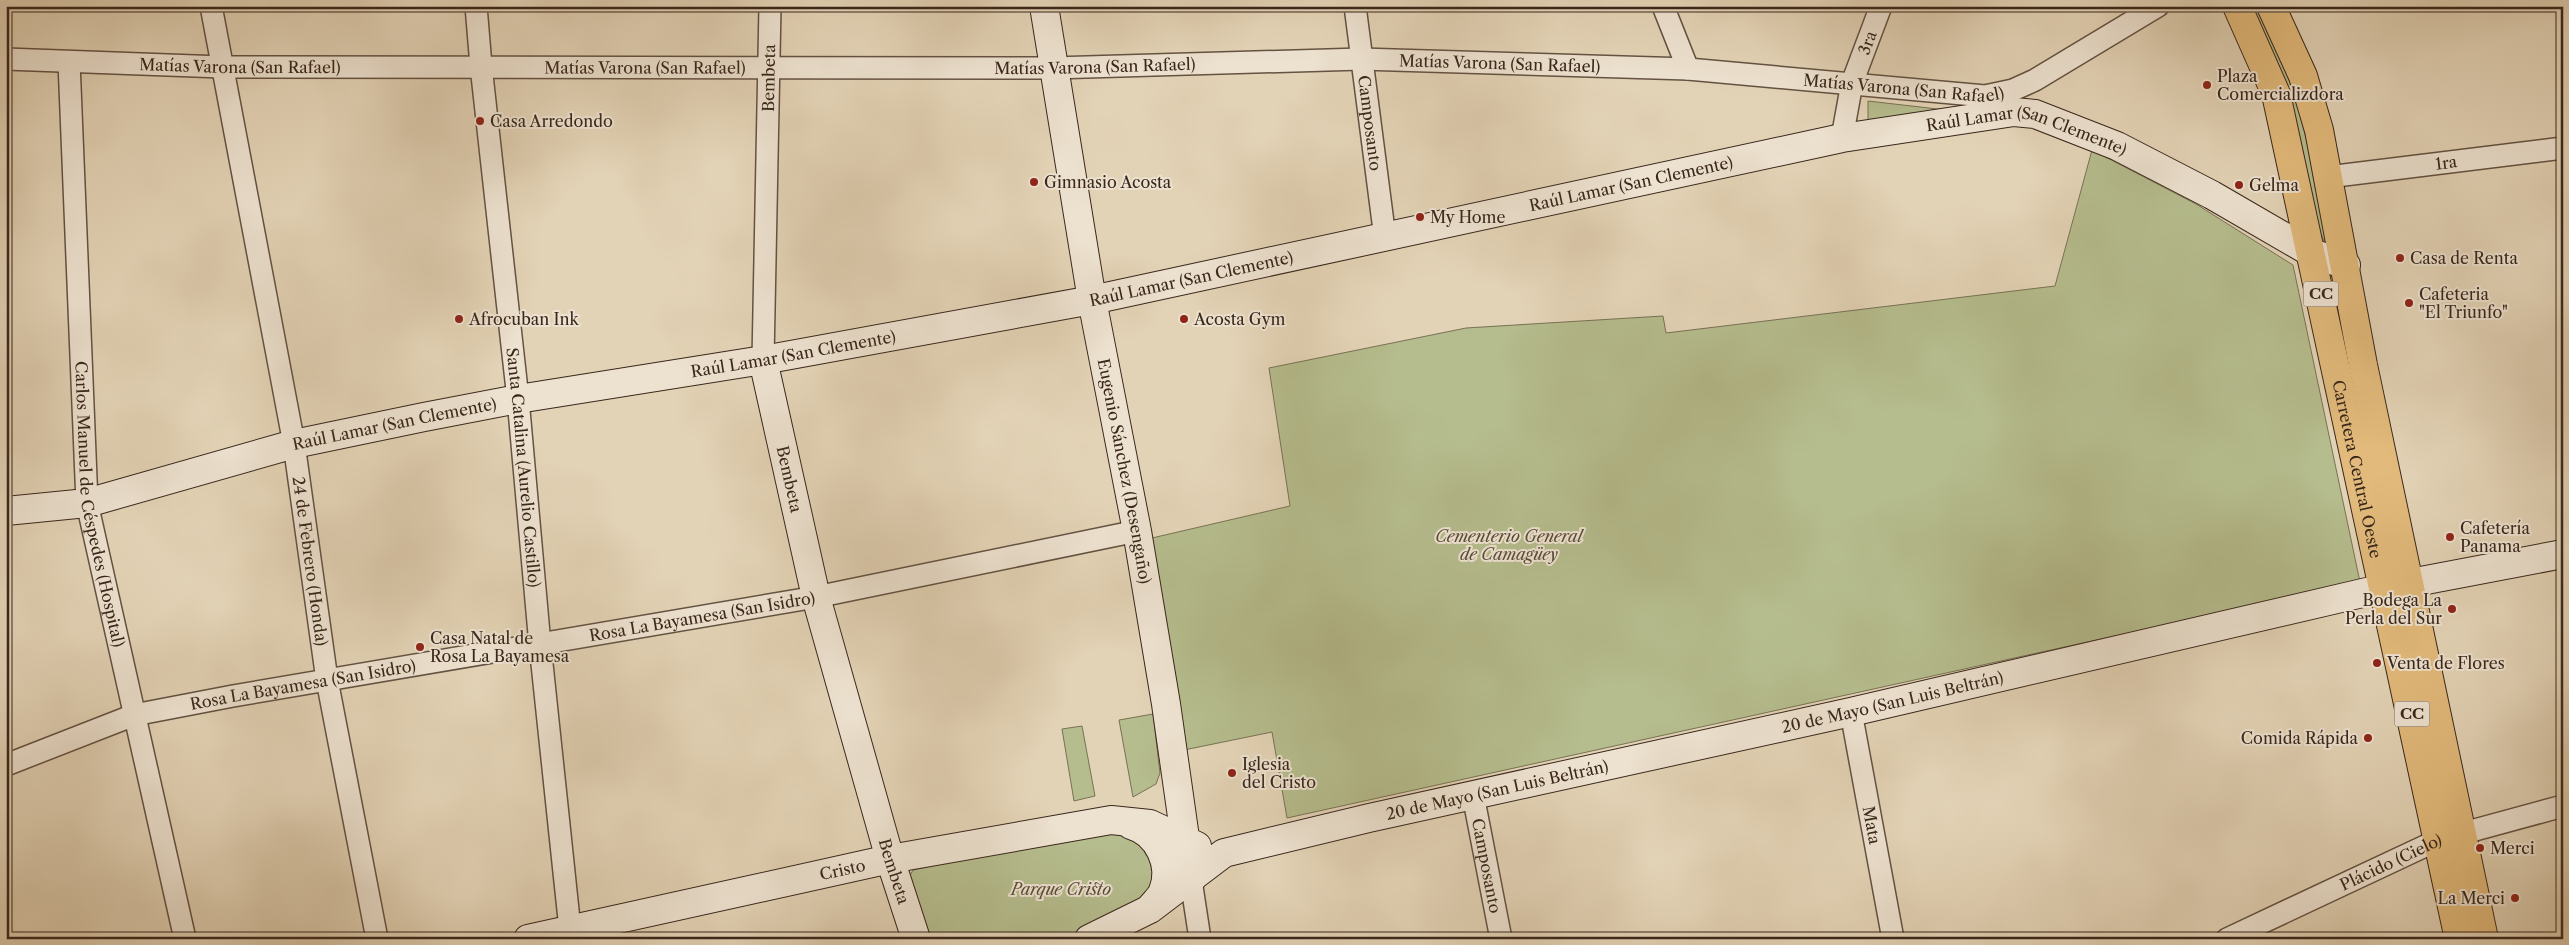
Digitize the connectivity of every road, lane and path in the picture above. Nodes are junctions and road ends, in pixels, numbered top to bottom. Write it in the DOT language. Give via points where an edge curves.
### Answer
graph roads {
  1 [pos="211,6"];
  2 [pos="476,6"];
  3 [pos="770,6"];
  4 [pos="1044,6"];
  5 [pos="1355,6"];
  6 [pos="1663,6"];
  7 [pos="1881,6"];
  8 [pos="2158,6"];
  9 [pos="2237,6"];
  10 [pos="2271,6"];
  11 [pos="6,59"];
  12 [pos="1361,59"];
  13 [pos="69,62"];
  14 [pos="480,66"];
  15 [pos="222,67"];
  16 [pos="770,68"];
  17 [pos="1053,68"];
  18 [pos="1688,69"];
  19 [pos="2035,80"];
  20 [pos="1852,83"];
  21 [pos="1985,106"];
  22 [pos="2035,114"];
  23 [pos="1842,138"];
  24 [pos="2563,148"];
  25 [pos="2328,177"];
  26 [pos="1385,238"];
  27 [pos="2312,253"];
  28 [pos="2346,265"];
  29 [pos="1092,300"];
  30 [pos="763,360"];
  31 [pos="518,399"];
  32 [pos="294,444"];
  33 [pos="87,502"];
  34 [pos="6,511"];
  35 [pos="1137,531"];
  36 [pos="2563,554"];
  37 [pos="2396,587"];
  38 [pos="816,597"];
  39 [pos="540,645"];
  40 [pos="327,680"];
  41 [pos="1851,712"];
  42 [pos="134,714"];
  43 [pos="6,765"];
  44 [pos="1473,795"];
  45 [pos="2563,806"];
  46 [pos="1111,820"];
  47 [pos="1181,835"];
  48 [pos="2449,836"];
  49 [pos="1224,853"];
  50 [pos="890,859"];
  51 [pos="1191,880"];
  52 [pos="1150,909"];
  53 [pos="570,929"];
  54 [pos="2236,937"];
  55 [pos="185,939"];
  56 [pos="377,939"];
  57 [pos="528,939"];
  58 [pos="916,939"];
  59 [pos="1089,939"];
  60 [pos="1200,939"];
  61 [pos="1501,939"];
  62 [pos="1893,939"];
  63 [pos="2459,939"];
  64 [pos="2484,939"];
  1 -- 15 [label="street, 24 de Febrero (Honda)"];
  2 -- 14 [label="street, Santa Catalina (Aurelio Castillo)"];
  3 -- 16 [label="street, Bembeta"];
  4 -- 17 [label="street, Eugenio Sánchez (Desengaño)"];
  5 -- 12 [label="street, Camposanto"];
  6 -- 18 [label="street"];
  7 -- 20 [label="street, 3ra"];
  8 -- 19 [label="street, Matías Varona (San Rafael)"];
  9 -- 27 [label="main road, Carretera Central Oeste / CC" via="2276,94"];
  10 -- 25 [label="main road, Carretera Central Oeste / CC" via="2303,76 2319,130"];
  11 -- 13 [label="street, Matías Varona (San Rafael)"];
  12 -- 17 [label="street, Matías Varona (San Rafael)"];
  12 -- 18 [label="street, Matías Varona (San Rafael)"];
  12 -- 26 [label="street, Camposanto"];
  13 -- 15 [label="street, Matías Varona (San Rafael)"];
  13 -- 33 [label="street, Carlos Manuel de Céspedes (Hospital)"];
  14 -- 15 [label="street, Matías Varona (San Rafael)"];
  14 -- 16 [label="street, Matías Varona (San Rafael)"];
  14 -- 31 [label="street, Santa Catalina (Aurelio Castillo)"];
  15 -- 32 [label="street, 24 de Febrero (Honda)"];
  16 -- 17 [label="street, Matías Varona (San Rafael)"];
  16 -- 30 [label="street, Bembeta"];
  17 -- 29 [label="street, Eugenio Sánchez (Desengaño)"];
  18 -- 20 [label="street, Matías Varona (San Rafael)"];
  19 -- 21 [label="street, Matías Varona (San Rafael)"];
  19 -- 22 [label="street"];
  20 -- 21 [label="street, Matías Varona (San Rafael)"];
  20 -- 23 [label="street, 3ra"];
  21 -- 22 [label="street, Raúl Lamar (San Clemente)"];
  21 -- 23 [label="street, Raúl Lamar (San Clemente)"];
  22 -- 27 [label="street, Raúl Lamar (San Clemente)" via="2117,146 2212,195"];
  23 -- 26 [label="street, Raúl Lamar (San Clemente)"];
  24 -- 25 [label="street, 1ra"];
  25 -- 28 [label="main road, Carretera Central Oeste / CC"];
  26 -- 29 [label="street, Raúl Lamar (San Clemente)"];
  27 -- 28 [label="street, Raúl Lamar (San Clemente)"];
  27 -- 37 [label="main road, Carretera Central Oeste / CC"];
  28 -- 37 [label="main road, Carretera Central Oeste / CC"];
  29 -- 30 [label="street, Raúl Lamar (San Clemente)"];
  29 -- 35 [label="street, Eugenio Sánchez (Desengaño)"];
  30 -- 31 [label="street, Raúl Lamar (San Clemente)"];
  30 -- 38 [label="street, Bembeta"];
  31 -- 32 [label="street, Raúl Lamar (San Clemente)"];
  31 -- 39 [label="street, Santa Catalina (Aurelio Castillo)"];
  32 -- 33 [label="street, Raúl Lamar (San Clemente)"];
  32 -- 40 [label="street, 24 de Febrero (Honda)"];
  33 -- 34 [label="street, Raúl Lamar (San Clemente)"];
  33 -- 42 [label="street, Carlos Manuel de Céspedes (Hospital)"];
  35 -- 38 [label="street, Rosa La Bayamesa (San Isidro)"];
  35 -- 47 [label="street, Eugenio Sánchez (Desengaño)"];
  36 -- 37 [label="street, 20 de Mayo (San Luis Beltrán)"];
  37 -- 41 [label="street, 20 de Mayo (San Luis Beltrán)"];
  37 -- 48 [label="main road, Carretera Central Oeste / CC"];
  38 -- 39 [label="street, Rosa La Bayamesa (San Isidro)"];
  38 -- 50 [label="street, Bembeta"];
  39 -- 40 [label="street, Rosa La Bayamesa (San Isidro)"];
  39 -- 53 [label="street, Santa Catalina (Aurelio Castillo)"];
  40 -- 42 [label="street, Rosa La Bayamesa (San Isidro)"];
  40 -- 56 [label="street, 24 de Febrero (Honda)"];
  41 -- 44 [label="street, 20 de Mayo (San Luis Beltrán)"];
  41 -- 62 [label="street, Mata"];
  42 -- 43 [label="street, Rosa La Bayamesa (San Isidro)"];
  42 -- 55 [label="street, Carlos Manuel de Céspedes (Hospital)"];
  44 -- 49 [label="street, 20 de Mayo (San Luis Beltrán)"];
  44 -- 61 [label="street, Camposanto"];
  45 -- 48 [label="street, Plácido (Cielo)"];
  46 -- 47 [label="street, Cristo" via="1150,824"];
  46 -- 50 [label="street, Cristo"];
  46 -- 52 [label="street" via="1150,835 1162,852 1167,872 1163,893"];
  47 -- 49 [label="street, 20 de Mayo (San Luis Beltrán)" via="1203,849"];
  47 -- 51 [label="street, Eugenio Sánchez (Desengaño)"];
  48 -- 54 [label="street, Plácido (Cielo)"];
  48 -- 63 [label="main road, Carretera Central Oeste / CC"];
  48 -- 64 [label="main road, Carretera Central Oeste / CC"];
  49 -- 51 [label="street, 20 de Mayo (San Luis Beltrán)"];
  50 -- 53 [label="street, Cristo"];
  50 -- 58 [label="street, Bembeta"];
  51 -- 52 [label="street, 20 de Mayo (San Luis Beltrán)"];
  51 -- 60 [label="street, Eugenio Sánchez (Desengaño)"];
  52 -- 59 [label="street, 20 de Mayo (San Luis Beltrán)"];
  53 -- 57 [label="street, Cristo"];
}
